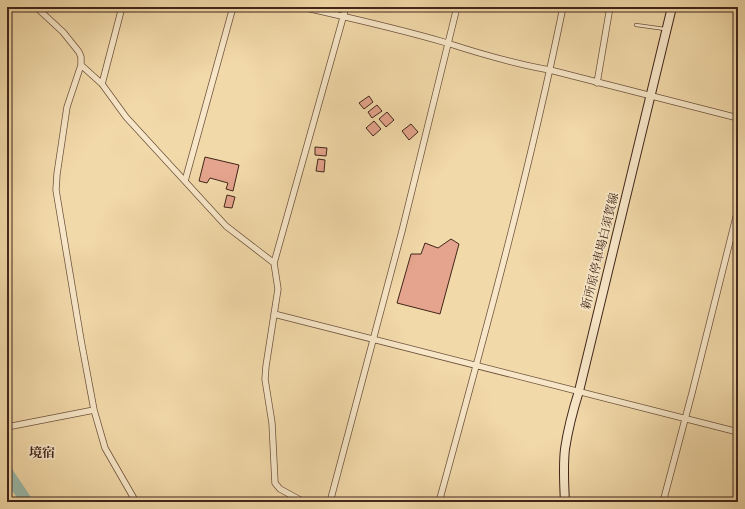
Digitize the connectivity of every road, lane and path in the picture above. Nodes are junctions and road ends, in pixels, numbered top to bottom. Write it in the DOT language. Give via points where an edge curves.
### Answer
graph roads {
  1 [pos="36,7"];
  2 [pos="122,7"];
  3 [pos="233,7"];
  4 [pos="302,7"];
  5 [pos="346,7"];
  6 [pos="457,7"];
  7 [pos="563,7"];
  8 [pos="610,7"];
  9 [pos="672,7"];
  10 [pos="344,16"];
  11 [pos="636,25"];
  12 [pos="666,29"];
  13 [pos="447,44"];
  14 [pos="81,65"];
  15 [pos="550,70"];
  16 [pos="597,83"];
  17 [pos="102,84"];
  18 [pos="650,95"];
  19 [pos="738,118"];
  20 [pos="185,181"];
  21 [pos="738,209"];
  22 [pos="274,263"];
  23 [pos="274,314"];
  24 [pos="373,339"];
  25 [pos="477,365"];
  26 [pos="579,391"];
  27 [pos="94,410"];
  28 [pos="685,419"];
  29 [pos="7,427"];
  30 [pos="738,432"];
  31 [pos="136,502"];
  32 [pos="304,502"];
  33 [pos="330,502"];
  34 [pos="439,502"];
  35 [pos="565,502"];
  36 [pos="663,502"];
  1 -- 14 [label="street" via="63,32 79,52"];
  2 -- 17 [label="street"];
  3 -- 20 [label="street"];
  4 -- 10 [label="street"];
  5 -- 10 [label="street"];
  6 -- 13 [label="street"];
  7 -- 15 [label="street"];
  8 -- 16 [label="street"];
  9 -- 12 [label="main road, 新所原停車場白須賀線"];
  10 -- 13 [label="street"];
  10 -- 22 [label="street"];
  11 -- 12 [label="lane"];
  12 -- 18 [label="main road, 新所原停車場白須賀線"];
  13 -- 15 [label="street"];
  13 -- 24 [label="street"];
  14 -- 17 [label="street"];
  14 -- 27 [label="street" via="67,107 56,182"];
  15 -- 16 [label="street"];
  15 -- 25 [label="street"];
  16 -- 18 [label="street"];
  17 -- 20 [label="street" via="126,117"];
  18 -- 19 [label="street"];
  18 -- 26 [label="main road, 新所原停車場白須賀線"];
  20 -- 22 [label="street" via="226,226"];
  21 -- 28 [label="street"];
  22 -- 23 [label="street" via="278,289"];
  23 -- 24 [label="street"];
  23 -- 32 [label="street" via="265,379 272,423 274,483"];
  24 -- 25 [label="street"];
  24 -- 33 [label="street"];
  25 -- 26 [label="street"];
  25 -- 34 [label="street"];
  26 -- 28 [label="street"];
  26 -- 35 [label="main road, 新所原停車場白須賀線" via="565,450"];
  27 -- 29 [label="street"];
  27 -- 31 [label="street" via="105,448"];
  28 -- 30 [label="street"];
  28 -- 36 [label="street"];
}
